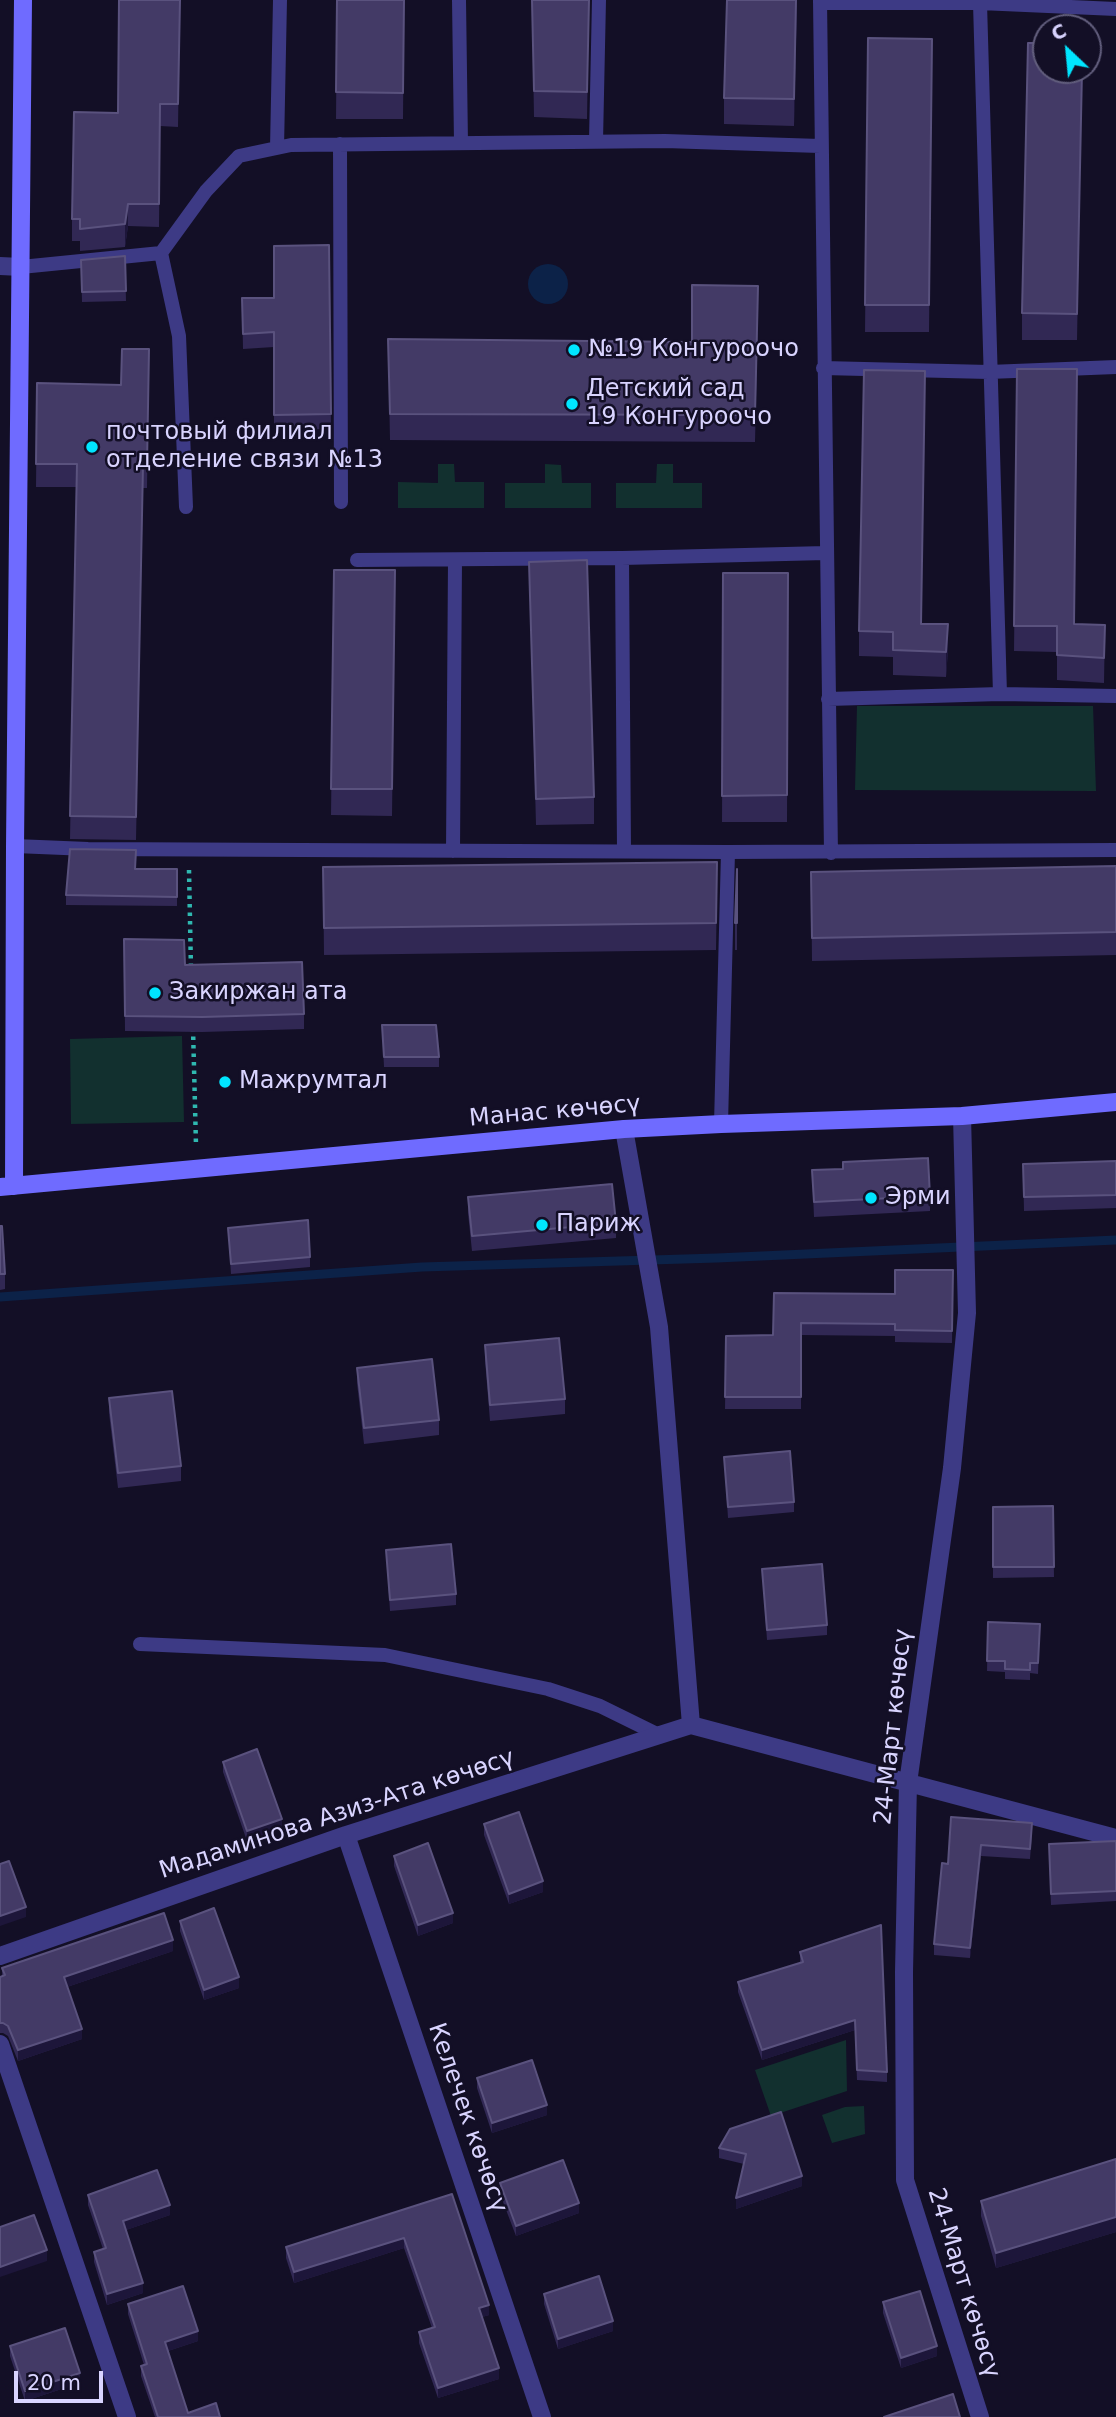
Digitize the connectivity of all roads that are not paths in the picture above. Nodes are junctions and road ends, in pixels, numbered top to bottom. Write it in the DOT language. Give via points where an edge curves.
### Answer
graph roads {
  1 [pos="23,0"];
  2 [pos="280,0"];
  3 [pos="459,0"];
  4 [pos="599,0"];
  5 [pos="820,2"];
  6 [pos="980,3"];
  7 [pos="1116,9"];
  8 [pos="596,141"];
  9 [pos="461,143"];
  10 [pos="340,144"];
  11 [pos="820,146"];
  12 [pos="277,148"];
  13 [pos="161,253"];
  14 [pos="0,266"];
  15 [pos="21,267"];
  16 [pos="1116,367"];
  17 [pos="823,368"];
  18 [pos="989,372"];
  19 [pos="341,502"];
  20 [pos="186,507"];
  21 [pos="826,553"];
  22 [pos="622,558"];
  23 [pos="357,560"];
  24 [pos="455,560"];
  25 [pos="1000,694"];
  26 [pos="1116,695"];
  27 [pos="828,699"];
  28 [pos="15,846"];
  29 [pos="1116,850"];
  30 [pos="453,851"];
  31 [pos="624,851"];
  32 [pos="728,852"];
  33 [pos="831,853"];
  34 [pos="1116,1102"];
  35 [pos="962,1116"];
  36 [pos="721,1124"];
  37 [pos="624,1129"];
  38 [pos="7,1186"];
  39 [pos="140,1644"];
  40 [pos="691,1725"];
  41 [pos="659,1735"];
  42 [pos="908,1783"];
  43 [pos="346,1835"];
  44 [pos="1116,1838"];
  45 [pos="0,1956"];
  46 [pos="0,2044"];
  47 [pos="127,2417"];
  48 [pos="542,2417"];
  49 [pos="980,2417"];
  1 -- 15 [label="main road"];
  2 -- 12 [label="lane"];
  3 -- 9 [label="lane"];
  4 -- 8 [label="lane"];
  5 -- 6 [label="lane"];
  5 -- 11 [label="lane"];
  6 -- 7 [label="lane"];
  6 -- 18 [label="lane"];
  8 -- 9 [label="lane"];
  8 -- 11 [label="lane"];
  9 -- 10 [label="lane"];
  10 -- 12 [label="lane"];
  10 -- 19 [label="lane"];
  11 -- 17 [label="lane"];
  12 -- 13 [label="lane" via="239,156 206,191"];
  13 -- 15 [label="lane"];
  13 -- 20 [label="lane" via="179,336"];
  14 -- 15 [label="street"];
  15 -- 28 [label="main road"];
  16 -- 18 [label="lane"];
  17 -- 18 [label="lane"];
  17 -- 21 [label="lane"];
  18 -- 25 [label="lane"];
  21 -- 22 [label="lane"];
  21 -- 27 [label="lane"];
  22 -- 24 [label="lane"];
  22 -- 31 [label="lane"];
  23 -- 24 [label="lane"];
  24 -- 30 [label="lane"];
  25 -- 26 [label="lane"];
  25 -- 27 [label="lane"];
  27 -- 33 [label="lane"];
  28 -- 30 [label="lane"];
  28 -- 38 [label="main road"];
  29 -- 33 [label="lane"];
  30 -- 31 [label="lane"];
  31 -- 32 [label="lane"];
  32 -- 33 [label="lane"];
  32 -- 36 [label="lane"];
  34 -- 35 [label="main road, Манас көчөсү"];
  35 -- 36 [label="main road, Манас көчөсү"];
  35 -- 42 [label="street, 24-Март көчөсү" via="967,1312 952,1468"];
  36 -- 37 [label="main road, Манас көчөсү"];
  37 -- 38 [label="main road, Манас көчөсү"];
  37 -- 40 [label="street" via="659,1327"];
  39 -- 41 [label="lane" via="385,1655 548,1689 600,1706"];
  40 -- 41 [label="street, Мадаминова Азиз-Ата көчөсү"];
  40 -- 42 [label="street"];
  41 -- 43 [label="street, Мадаминова Азиз-Ата көчөсү"];
  42 -- 44 [label="street"];
  42 -- 49 [label="street, 24-Март көчөсү" via="905,2180"];
  43 -- 45 [label="street, Мадаминова Азиз-Ата көчөсү"];
  43 -- 48 [label="street, Келечек көчөсү"];
  46 -- 47 [label="street"];
}
